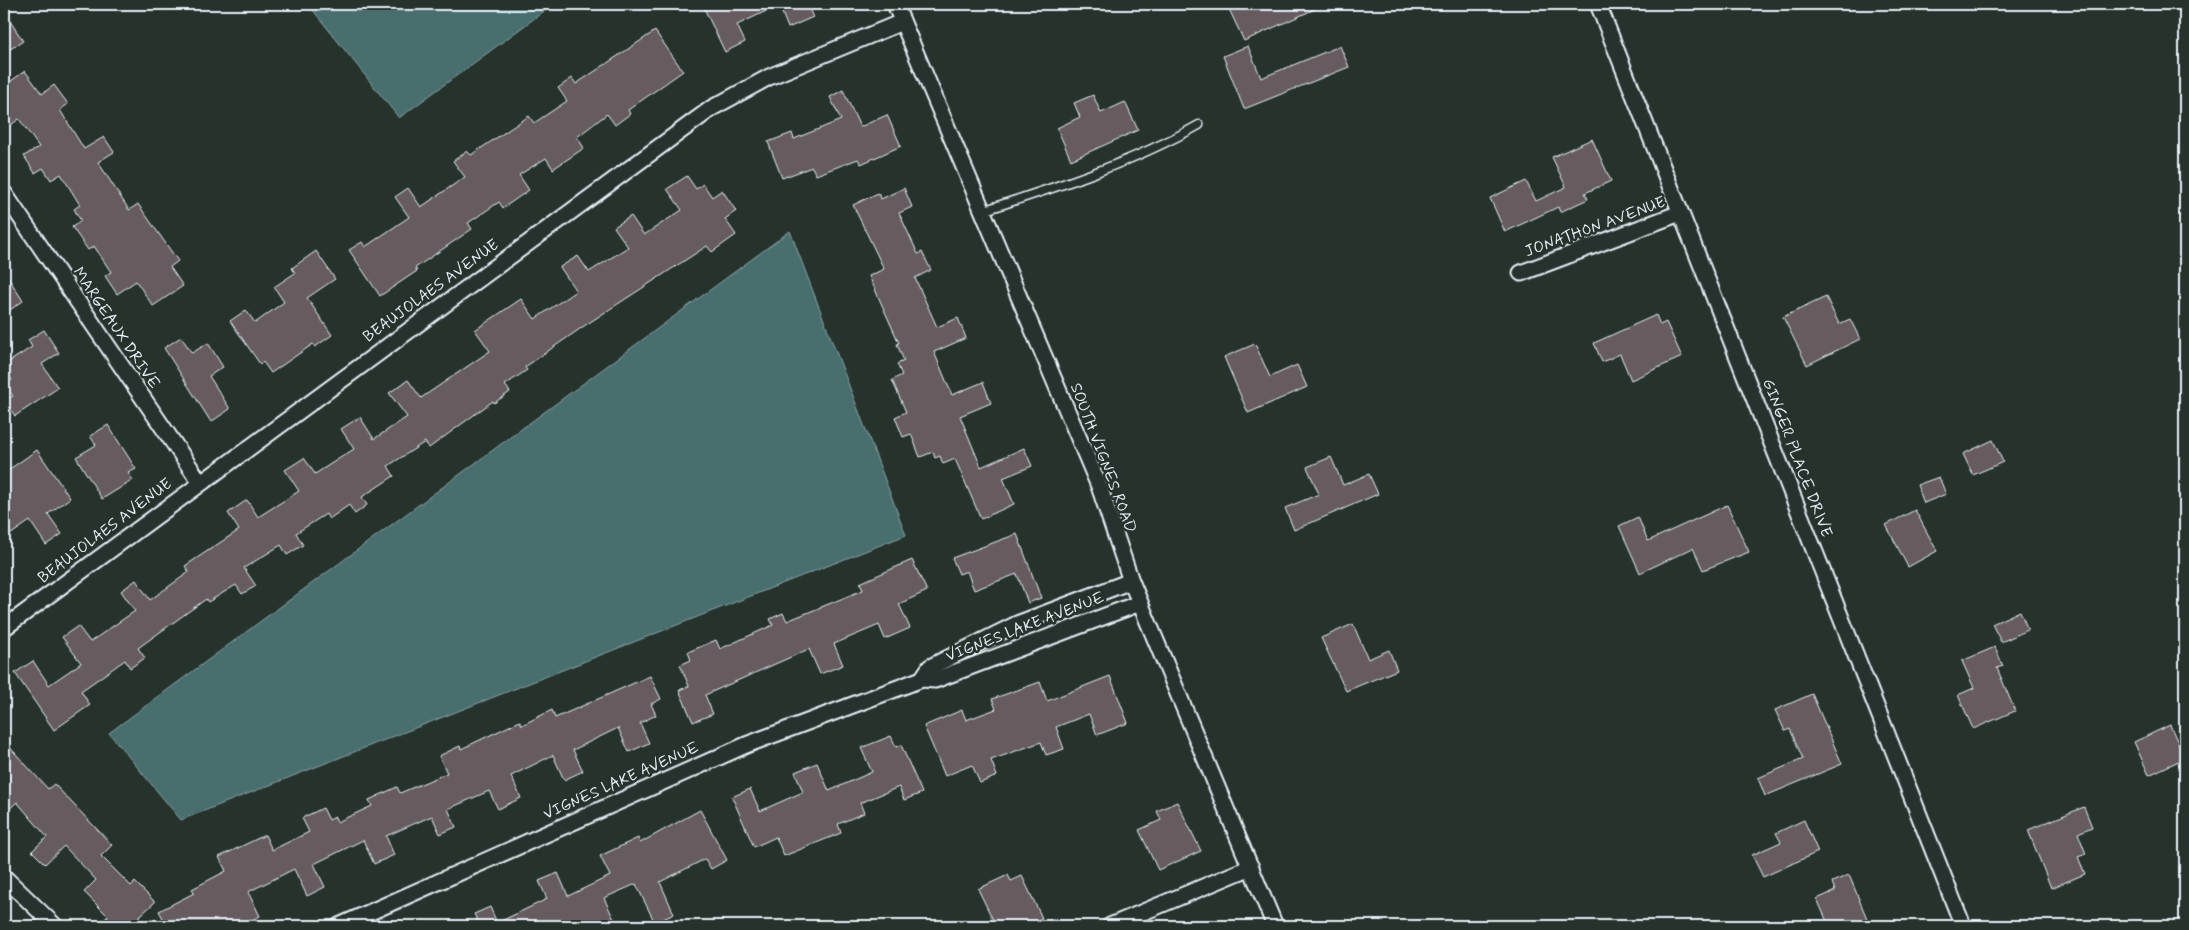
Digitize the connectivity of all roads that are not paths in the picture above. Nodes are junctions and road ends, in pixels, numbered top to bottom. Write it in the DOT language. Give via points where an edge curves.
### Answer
graph roads {
  1 [pos="895,4"];
  2 [pos="1598,4"];
  3 [pos="902,22"];
  4 [pos="1199,125"];
  5 [pos="4,193"];
  6 [pos="982,211"];
  7 [pos="1680,213"];
  8 [pos="1521,273"];
  9 [pos="200,482"];
  10 [pos="1131,581"];
  11 [pos="1140,603"];
  12 [pos="4,628"];
  13 [pos="922,679"];
  14 [pos="1251,867"];
  15 [pos="4,877"];
  16 [pos="55,926"];
  17 [pos="339,926"];
  18 [pos="1110,926"];
  19 [pos="1275,926"];
  20 [pos="1963,926"];
  1 -- 3 [label="street, SOUTH VIGNES ROAD"];
  2 -- 7 [label="street, GINGER PLACE DRIVE"];
  3 -- 6 [label="street, SOUTH VIGNES ROAD"];
  3 -- 9 [label="street, BEAUJOLAES AVENUE" via="762,81 712,108"];
  4 -- 6 [label="lane" via="1104,169"];
  5 -- 9 [label="street, MARGEAUX DRIVE"];
  6 -- 10 [label="street, SOUTH VIGNES ROAD" via="1098,486"];
  7 -- 8 [label="street, JONATHON AVENUE"];
  7 -- 20 [label="street, GINGER PLACE DRIVE"];
  9 -- 12 [label="street, BEAUJOLAES AVENUE"];
  10 -- 11 [label="street, SOUTH VIGNES ROAD"];
  10 -- 13 [label="street, VIGNES LAKE AVENUE" via="1017,624 930,668"];
  11 -- 13 [label="street, VIGNES LAKE AVENUE" via="935,680"];
  11 -- 14 [label="street, SOUTH VIGNES ROAD"];
  13 -- 17 [label="street, VIGNES LAKE AVENUE" via="746,746"];
  14 -- 18 [label="street"];
  14 -- 19 [label="street, SOUTH VIGNES ROAD"];
  15 -- 16 [label="street"];
}
